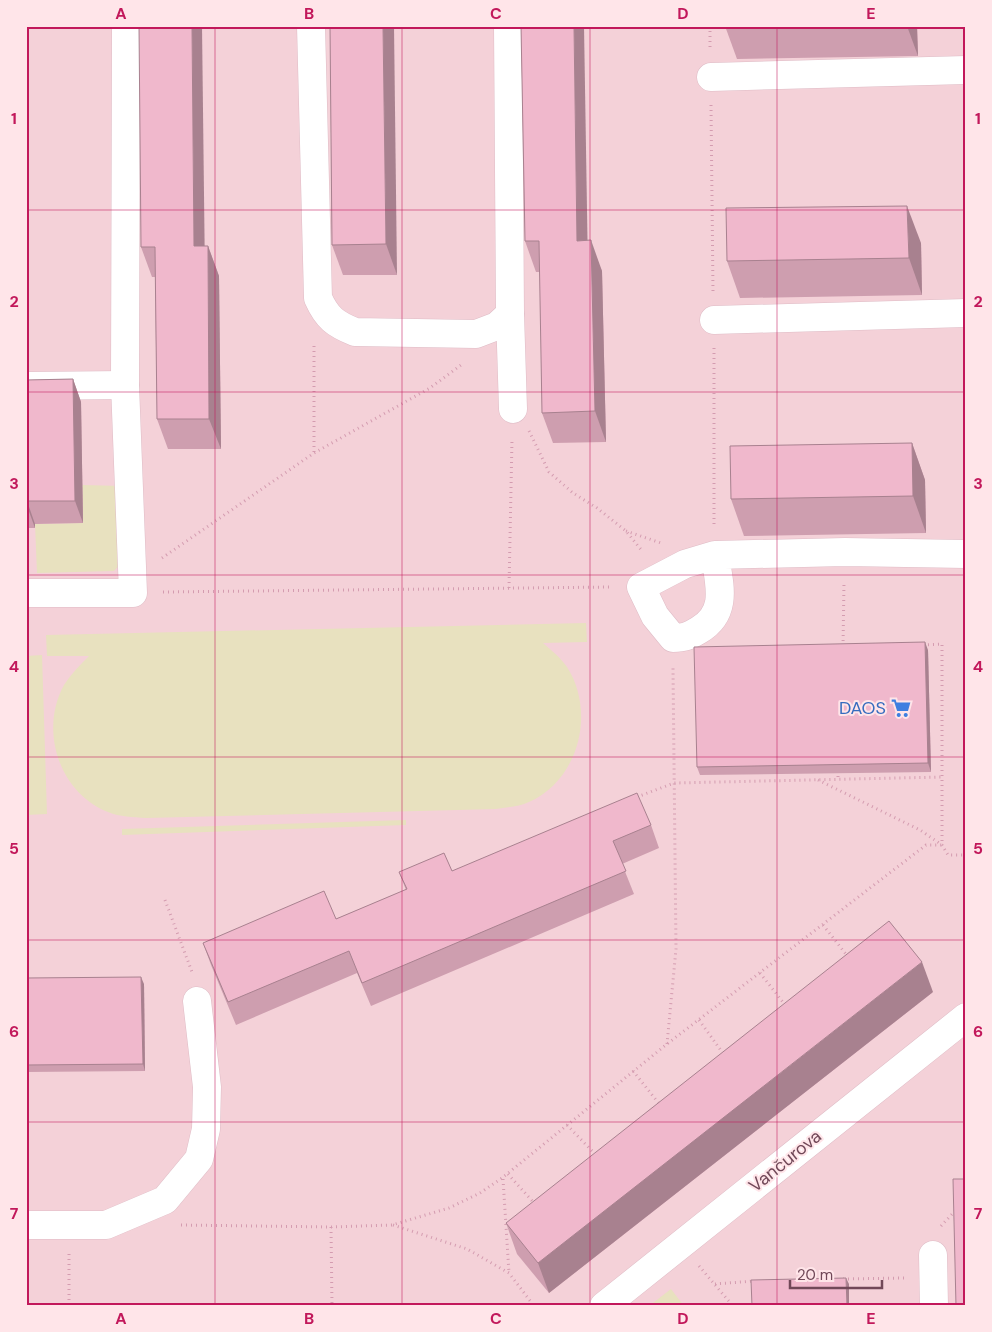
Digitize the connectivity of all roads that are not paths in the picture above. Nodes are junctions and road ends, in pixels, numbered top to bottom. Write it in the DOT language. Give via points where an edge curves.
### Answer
graph roads {
  1 [pos="126,26"];
  2 [pos="311,26"];
  3 [pos="508,26"];
  4 [pos="966,70"];
  5 [pos="710,77"];
  6 [pos="966,312"];
  7 [pos="510,314"];
  8 [pos="714,320"];
  9 [pos="125,385"];
  10 [pos="26,386"];
  11 [pos="513,409"];
  12 [pos="966,554"];
  13 [pos="715,555"];
  14 [pos="26,593"];
  15 [pos="197,1001"];
  16 [pos="966,1017"];
  17 [pos="26,1225"];
  18 [pos="933,1266"];
  19 [pos="604,1306"];
  20 [pos="934,1306"];
  1 -- 9 [label="street"];
  2 -- 7 [label="street" via="318,298 323,310 337,325 355,332 476,334 497,326"];
  3 -- 7 [label="street"];
  4 -- 5 [label="street"];
  6 -- 8 [label="street"];
  7 -- 11 [label="street"];
  9 -- 10 [label="street"];
  9 -- 14 [label="street" via="133,585"];
  12 -- 13 [label="street"];
  13 -- 13 [label="street" via="720,590 714,618 687,638 673,638 655,616 642,587 685,564"];
  15 -- 17 [label="street" via="207,1087 206,1129 200,1159 165,1200 106,1225"];
  16 -- 19 [label="street, Vančurova"];
  18 -- 20 [label="street"];
}
